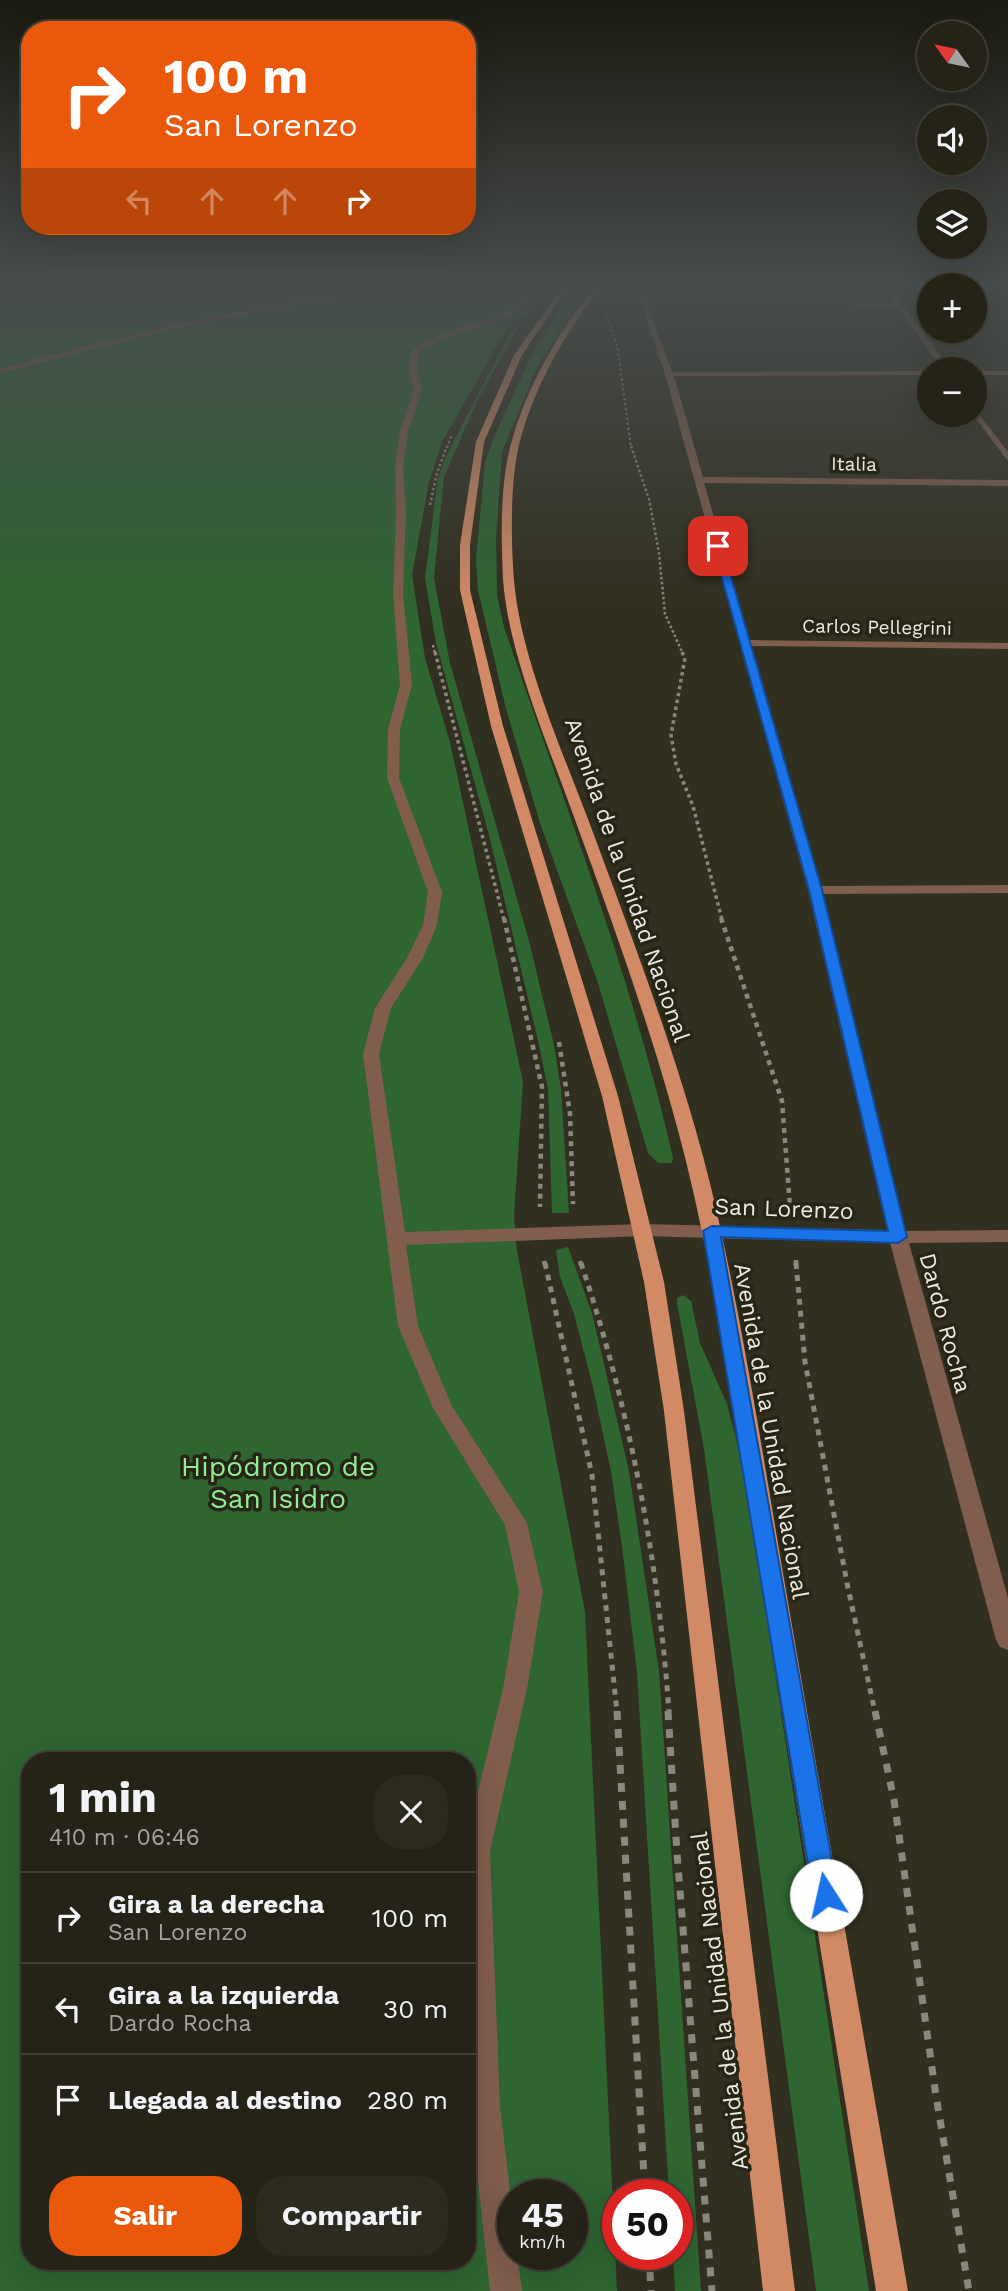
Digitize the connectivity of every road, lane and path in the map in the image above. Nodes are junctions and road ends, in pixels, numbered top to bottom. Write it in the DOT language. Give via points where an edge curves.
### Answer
graph roads {
  1 [pos="416,396"];
  2 [pos="500,396"];
  3 [pos="533,396"];
  4 [pos="624,396"];
  5 [pos="675,396"];
  6 [pos="986,427"];
  7 [pos="1008,458"];
  8 [pos="699,480"];
  9 [pos="1008,483"];
  10 [pos="745,643"];
  11 [pos="1008,646"];
  12 [pos="1008,889"];
  13 [pos="815,890"];
  14 [pos="559,1040"];
  15 [pos="643,1230"];
  16 [pos="712,1231"];
  17 [pos="574,1233"];
  18 [pos="793,1233"];
  19 [pos="1008,1236"];
  20 [pos="898,1237"];
  21 [pos="396,1239"];
  22 [pos="1008,1640"];
  23 [pos="650,2270"];
  24 [pos="506,2291"];
  25 [pos="651,2291"];
  26 [pos="712,2291"];
  27 [pos="779,2291"];
  28 [pos="892,2291"];
  29 [pos="969,2291"];
  1 -- 21 [label="street" via="399,466 398,593 406,685 394,729 393,778 435,892 430,925 383,1008 371,1054"];
  2 -- 15 [label="main road, Avenida de la Unidad Nacional" via="480,442 464,545 466,590 498,726 610,1096"];
  3 -- 16 [label="main road, Avenida de la Unidad Nacional" via="511,465 507,549 520,640 621,927 673,1088"];
  4 -- 18 [label="path" via="631,449 649,499 659,553 664,614 685,658 671,735 676,764 693,806 715,900 782,1101"];
  5 -- 8 [label="street, Dardo Rocha"];
  6 -- 7 [label="street"];
  8 -- 9 [label="street, Italia"];
  8 -- 10 [label="street, Dardo Rocha"];
  10 -- 11 [label="street, Carlos Pellegrini"];
  10 -- 13 [label="street, Dardo Rocha"];
  12 -- 13 [label="street"];
  13 -- 20 [label="street, Dardo Rocha"];
  14 -- 17 [label="path" via="570,1114"];
  15 -- 16 [label="street, San Lorenzo"];
  15 -- 17 [label="street, San Lorenzo"];
  15 -- 27 [label="main road, Avenida de la Unidad Nacional" via="674,1411"];
  16 -- 18 [label="street, San Lorenzo"];
  16 -- 28 [label="main road, Avenida de la Unidad Nacional"];
  17 -- 21 [label="street, San Lorenzo"];
  17 -- 26 [label="path" via="614,1369 653,1566 666,1678"];
  18 -- 20 [label="street, San Lorenzo"];
  18 -- 29 [label="path" via="805,1362 894,1800"];
  19 -- 20 [label="street, San Lorenzo"];
  20 -- 22 [label="street, Dardo Rocha"];
  21 -- 24 [label="street" via="408,1326 443,1408 516,1523 531,1592 515,1689 477,1851 485,2107"];
  23 -- 25 [label="path"];
}
